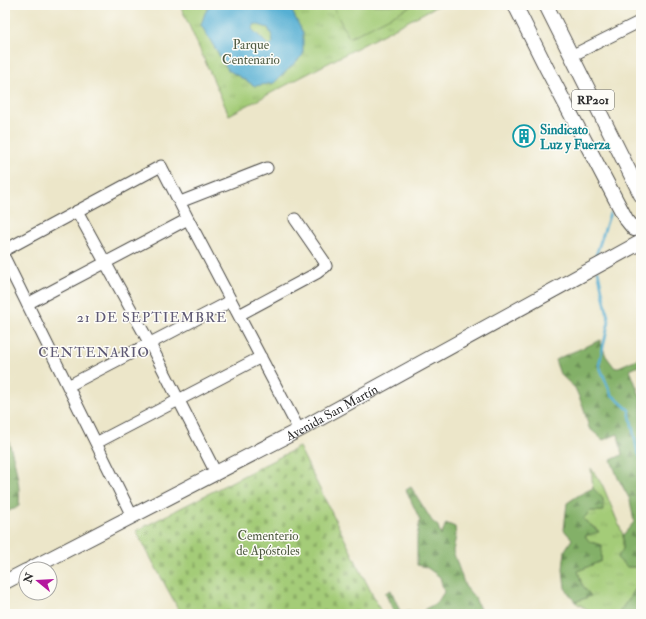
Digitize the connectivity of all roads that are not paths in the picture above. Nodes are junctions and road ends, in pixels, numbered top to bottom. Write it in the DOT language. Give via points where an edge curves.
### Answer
graph roads {
  1 [pos="515,5"];
  2 [pos="546,5"];
  3 [pos="641,21"];
  4 [pos="571,56"];
  5 [pos="267,168"];
  6 [pos="641,195"];
  7 [pos="180,202"];
  8 [pos="77,211"];
  9 [pos="188,219"];
  10 [pos="295,219"];
  11 [pos="638,233"];
  12 [pos="5,250"];
  13 [pos="5,259"];
  14 [pos="105,264"];
  15 [pos="231,301"];
  16 [pos="27,304"];
  17 [pos="238,315"];
  18 [pos="150,344"];
  19 [pos="261,357"];
  20 [pos="68,386"];
  21 [pos="179,401"];
  22 [pos="299,430"];
  23 [pos="96,443"];
  24 [pos="216,473"];
  25 [pos="132,516"];
  26 [pos="45,561"];
  27 [pos="18,575"];
  28 [pos="5,582"];
  1 -- 11 [label="main road, RP201" via="626,219"];
  2 -- 4 [label="main road, RP201"];
  3 -- 4 [label="street"];
  4 -- 6 [label="main road, RP201"];
  5 -- 7 [label="street"];
  7 -- 8 [label="street" via="161,166"];
  7 -- 9 [label="street"];
  8 -- 12 [label="street"];
  8 -- 14 [label="street"];
  9 -- 14 [label="street"];
  9 -- 15 [label="street"];
  10 -- 17 [label="street" via="326,266"];
  11 -- 22 [label="main road, Avenida San Martín" via="628,248 598,266"];
  13 -- 16 [label="street"];
  14 -- 16 [label="street"];
  14 -- 18 [label="street"];
  15 -- 17 [label="street"];
  15 -- 18 [label="street"];
  16 -- 20 [label="street"];
  17 -- 19 [label="street"];
  18 -- 20 [label="street"];
  18 -- 21 [label="street"];
  19 -- 21 [label="street"];
  19 -- 22 [label="street"];
  20 -- 23 [label="street"];
  21 -- 23 [label="street"];
  21 -- 24 [label="street"];
  22 -- 24 [label="main road, Avenida San Martín"];
  23 -- 25 [label="street"];
  24 -- 25 [label="main road, Avenida San Martín"];
  25 -- 26 [label="main road, Avenida San Martín"];
  27 -- 28 [label="main road"];
}
